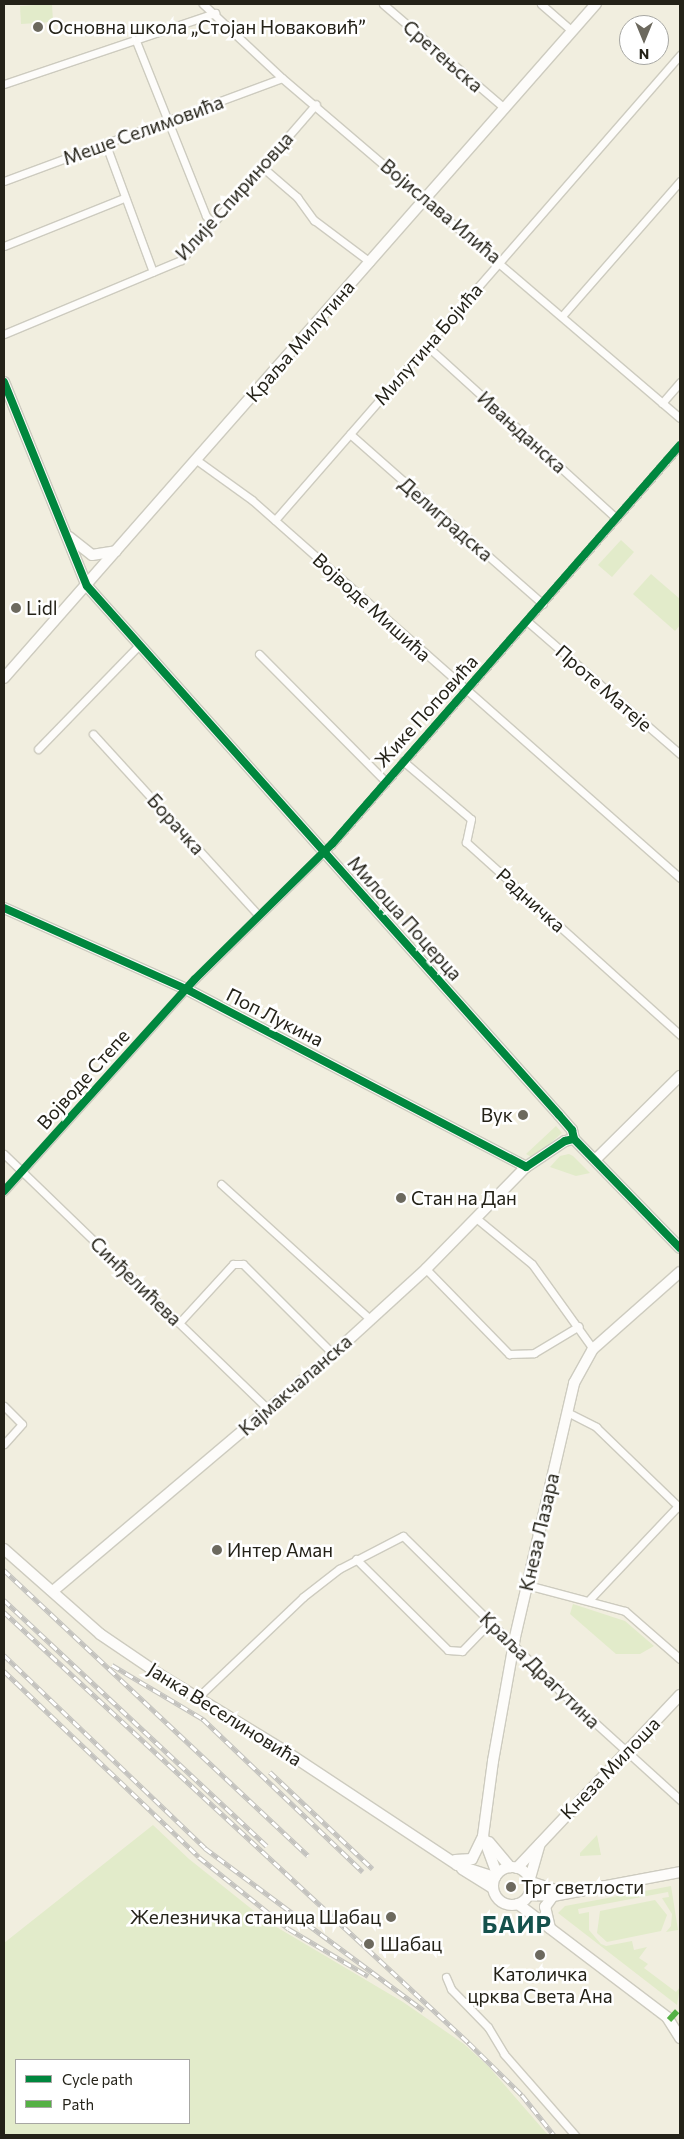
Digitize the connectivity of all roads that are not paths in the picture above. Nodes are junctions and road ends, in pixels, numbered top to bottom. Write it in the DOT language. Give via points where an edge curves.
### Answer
graph roads {
  1 [pos="202,4"];
  2 [pos="383,4"];
  3 [pos="542,4"];
  4 [pos="596,4"];
  5 [pos="216,13"];
  6 [pos="572,31"];
  7 [pos="136,41"];
  8 [pos="680,55"];
  9 [pos="282,78"];
  10 [pos="4,84"];
  11 [pos="316,104"];
  12 [pos="503,107"];
  13 [pos="168,121"];
  14 [pos="106,146"];
  15 [pos="261,166"];
  16 [pos="4,180"];
  17 [pos="680,181"];
  18 [pos="124,198"];
  19 [pos="425,199"];
  20 [pos="214,224"];
  21 [pos="4,246"];
  22 [pos="370,262"];
  23 [pos="501,262"];
  24 [pos="153,272"];
  25 [pos="562,316"];
  26 [pos="4,334"];
  27 [pos="427,346"];
  28 [pos="4,382"];
  29 [pos="680,382"];
  30 [pos="662,403"];
  31 [pos="680,418"];
  32 [pos="350,434"];
  33 [pos="680,446"];
  34 [pos="195,459"];
  35 [pos="616,518"];
  36 [pos="274,520"];
  37 [pos="68,536"];
  38 [pos="116,551"];
  39 [pos="87,586"];
  40 [pos="543,604"];
  41 [pos="527,621"];
  42 [pos="139,645"];
  43 [pos="259,654"];
  44 [pos="4,678"];
  45 [pos="467,692"];
  46 [pos="93,734"];
  47 [pos="38,749"];
  48 [pos="680,754"];
  49 [pos="403,761"];
  50 [pos="385,781"];
  51 [pos="324,852"];
  52 [pos="679,876"];
  53 [pos="4,908"];
  54 [pos="258,915"];
  55 [pos="186,989"];
  56 [pos="680,1035"];
  57 [pos="680,1076"];
  58 [pos="574,1139"];
  59 [pos="4,1154"];
  60 [pos="596,1159"];
  61 [pos="526,1167"];
  62 [pos="22,1171"];
  63 [pos="221,1184"];
  64 [pos="4,1191"];
  65 [pos="476,1218"];
  66 [pos="680,1248"];
  67 [pos="426,1269"];
  68 [pos="680,1272"];
  69 [pos="370,1319"];
  70 [pos="179,1322"];
  71 [pos="579,1326"];
  72 [pos="594,1349"];
  73 [pos="333,1354"];
  74 [pos="4,1406"];
  75 [pos="268,1409"];
  76 [pos="566,1412"];
  77 [pos="4,1444"];
  78 [pos="679,1507"];
  79 [pos="4,1549"];
  80 [pos="356,1559"];
  81 [pos="527,1585"];
  82 [pos="53,1591"];
  83 [pos="590,1599"];
  84 [pos="490,1623"];
  85 [pos="513,1646"];
  86 [pos="680,1659"];
  87 [pos="680,1695"];
  88 [pos="196,1699"];
  89 [pos="626,1751"];
  90 [pos="680,1800"];
  91 [pos="483,1836"];
  92 [pos="541,1841"];
  93 [pos="446,1857"];
  94 [pos="457,1865"];
  95 [pos="514,1867"];
  96 [pos="680,1872"];
  97 [pos="496,1875"];
  98 [pos="530,1880"];
  99 [pos="492,1888"];
  100 [pos="565,1892"];
  101 [pos="553,1896"];
  102 [pos="525,1899"];
  103 [pos="550,1928"];
  104 [pos="446,1977"];
  105 [pos="680,2038"];
  106 [pos="575,2135"];
  1 -- 5 [label="street, Војислава Илића"];
  2 -- 12 [label="street, Сретењска"];
  3 -- 6 [label="street"];
  4 -- 6 [label="street, Краља Милутина"];
  5 -- 7 [label="street"];
  5 -- 9 [label="street, Војислава Илића"];
  6 -- 12 [label="street, Краља Милутина"];
  7 -- 10 [label="street"];
  7 -- 13 [label="street"];
  8 -- 23 [label="street, Милутина Бојића"];
  9 -- 11 [label="street, Војислава Илића"];
  9 -- 13 [label="street, Меше Селимовића"];
  11 -- 15 [label="street, Илије Спириновца"];
  11 -- 19 [label="street, Војислава Илића"];
  12 -- 19 [label="street, Краља Милутина"];
  13 -- 14 [label="street, Меше Селимовића"];
  13 -- 20 [label="street" via="206,216"];
  14 -- 16 [label="street, Меше Селимовића"];
  14 -- 18 [label="street"];
  15 -- 20 [label="street, Илије Спириновца"];
  15 -- 22 [label="street" via="297,197 314,220"];
  17 -- 25 [label="street"];
  18 -- 21 [label="street"];
  18 -- 24 [label="street"];
  19 -- 22 [label="street, Краља Милутина"];
  19 -- 23 [label="street, Војислава Илића"];
  20 -- 24 [label="street, Илије Спириновца" via="181,260"];
  22 -- 34 [label="street, Краља Милутина"];
  23 -- 25 [label="street, Војислава Илића"];
  23 -- 27 [label="street, Милутина Бојића"];
  24 -- 26 [label="street, Илије Спириновца"];
  25 -- 30 [label="street, Војислава Илића"];
  27 -- 32 [label="street, Милутина Бојића"];
  27 -- 35 [label="street, Ивањданска"];
  28 -- 37 [label="street"];
  29 -- 30 [label="street"];
  30 -- 31 [label="street, Војислава Илића"];
  32 -- 36 [label="street, Милутина Бојића"];
  32 -- 40 [label="street, Делиградска"];
  33 -- 35 [label="street, Жике Поповића"];
  34 -- 36 [label="street, Војводе Мишића"];
  34 -- 38 [label="street, Краља Милутина"];
  35 -- 40 [label="street, Жике Поповића"];
  36 -- 45 [label="street, Војводе Мишића"];
  37 -- 38 [label="street" via="92,554"];
  37 -- 39 [label="street"];
  38 -- 39 [label="street, Краља Милутина"];
  39 -- 42 [label="street, Милоша Поцерца"];
  39 -- 44 [label="street, Краља Милутина"];
  40 -- 41 [label="street, Жике Поповића"];
  41 -- 45 [label="street, Жике Поповића"];
  41 -- 48 [label="street, Проте Матеје"];
  42 -- 47 [label="street"];
  42 -- 51 [label="street, Милоша Поцерца"];
  43 -- 50 [label="street"];
  45 -- 49 [label="street, Жике Поповића"];
  45 -- 52 [label="street, Војводе Мишића"];
  46 -- 54 [label="street, Борачка"];
  49 -- 50 [label="street, Жике Поповића"];
  49 -- 56 [label="street, Радничка" via="471,820 466,842"];
  50 -- 51 [label="street, Жике Поповића"];
  51 -- 54 [label="street, Жике Поповића"];
  51 -- 58 [label="street, Милоша Поцерца" via="559,1115 572,1130"];
  53 -- 55 [label="street, Поп Лукина"];
  54 -- 55 [label="street, Жике Поповића"];
  55 -- 61 [label="street, Поп Лукина"];
  55 -- 62 [label="street, Војводе Степе"];
  57 -- 60 [label="street"];
  58 -- 60 [label="street, Милоша Поцерца"];
  58 -- 61 [label="street, Кајмакчаланска" via="565,1141"];
  59 -- 62 [label="street, Синђелићева"];
  60 -- 66 [label="street, Милоша Поцерца"];
  61 -- 65 [label="street, Кајмакчаланска"];
  62 -- 64 [label="street, Војводе Степе"];
  62 -- 70 [label="street, Синђелићева"];
  63 -- 69 [label="street"];
  65 -- 67 [label="street, Кајмакчаланска"];
  65 -- 71 [label="street" via="532,1264"];
  67 -- 69 [label="street, Кајмакчаланска"];
  67 -- 71 [label="street" via="509,1354 534,1353"];
  68 -- 72 [label="street, Кнеза Лазара"];
  69 -- 73 [label="street, Кајмакчаланска"];
  70 -- 73 [label="street" via="234,1264 243,1264"];
  70 -- 75 [label="street, Синђелићева"];
  71 -- 72 [label="street"];
  72 -- 76 [label="street, Кнеза Лазара" via="576,1376"];
  73 -- 75 [label="street, Кајмакчаланска"];
  74 -- 77 [label="street" via="22,1424"];
  75 -- 82 [label="street, Кајмакчаланска"];
  76 -- 78 [label="street" via="596,1428"];
  76 -- 81 [label="street, Кнеза Лазара"];
  78 -- 83 [label="street"];
  79 -- 82 [label="street, Јанка Веселиновића"];
  80 -- 84 [label="street, Краља Драгутина" via="403,1536"];
  80 -- 84 [label="street" via="448,1650 462,1651"];
  80 -- 88 [label="street" via="303,1597"];
  81 -- 83 [label="street"];
  81 -- 85 [label="street, Кнеза Лазара"];
  82 -- 88 [label="street, Јанка Веселиновића" via="100,1634"];
  83 -- 86 [label="street" via="635,1618"];
  84 -- 85 [label="street, Краља Драгутина"];
  85 -- 89 [label="street, Краља Драгутина"];
  85 -- 91 [label="street, Кнеза Лазара"];
  87 -- 89 [label="street, Кнеза Милоша"];
  88 -- 93 [label="street, Јанка Веселиновића" via="285,1751"];
  89 -- 90 [label="street, Краља Драгутина"];
  89 -- 92 [label="street, Кнеза Милоша"];
  91 -- 93 [label="street" via="469,1861"];
  91 -- 95 [label="street"];
  91 -- 97 [label="street, Кнеза Лазара"];
  92 -- 95 [label="street, Кнеза Милоша"];
  92 -- 98 [label="street, Кнеза Милоша"];
  93 -- 94 [label="street, Јанка Веселиновића"];
  94 -- 97 [label="street, Јанка Веселиновића"];
  94 -- 99 [label="street, Јанка Веселиновића"];
  95 -- 97 [label="street"];
  95 -- 98 [label="street"];
  96 -- 100 [label="street"];
  97 -- 99 [label="street"];
  98 -- 100 [label="street" via="549,1890"];
  98 -- 102 [label="street"];
  99 -- 102 [label="street" via="500,1901"];
  100 -- 101 [label="street"];
  101 -- 102 [label="street"];
  101 -- 103 [label="street" via="545,1908"];
  102 -- 103 [label="street"];
  103 -- 105 [label="street" via="667,2017"];
  104 -- 106 [label="street" via="451,1989 488,2027 504,2054"];
}
